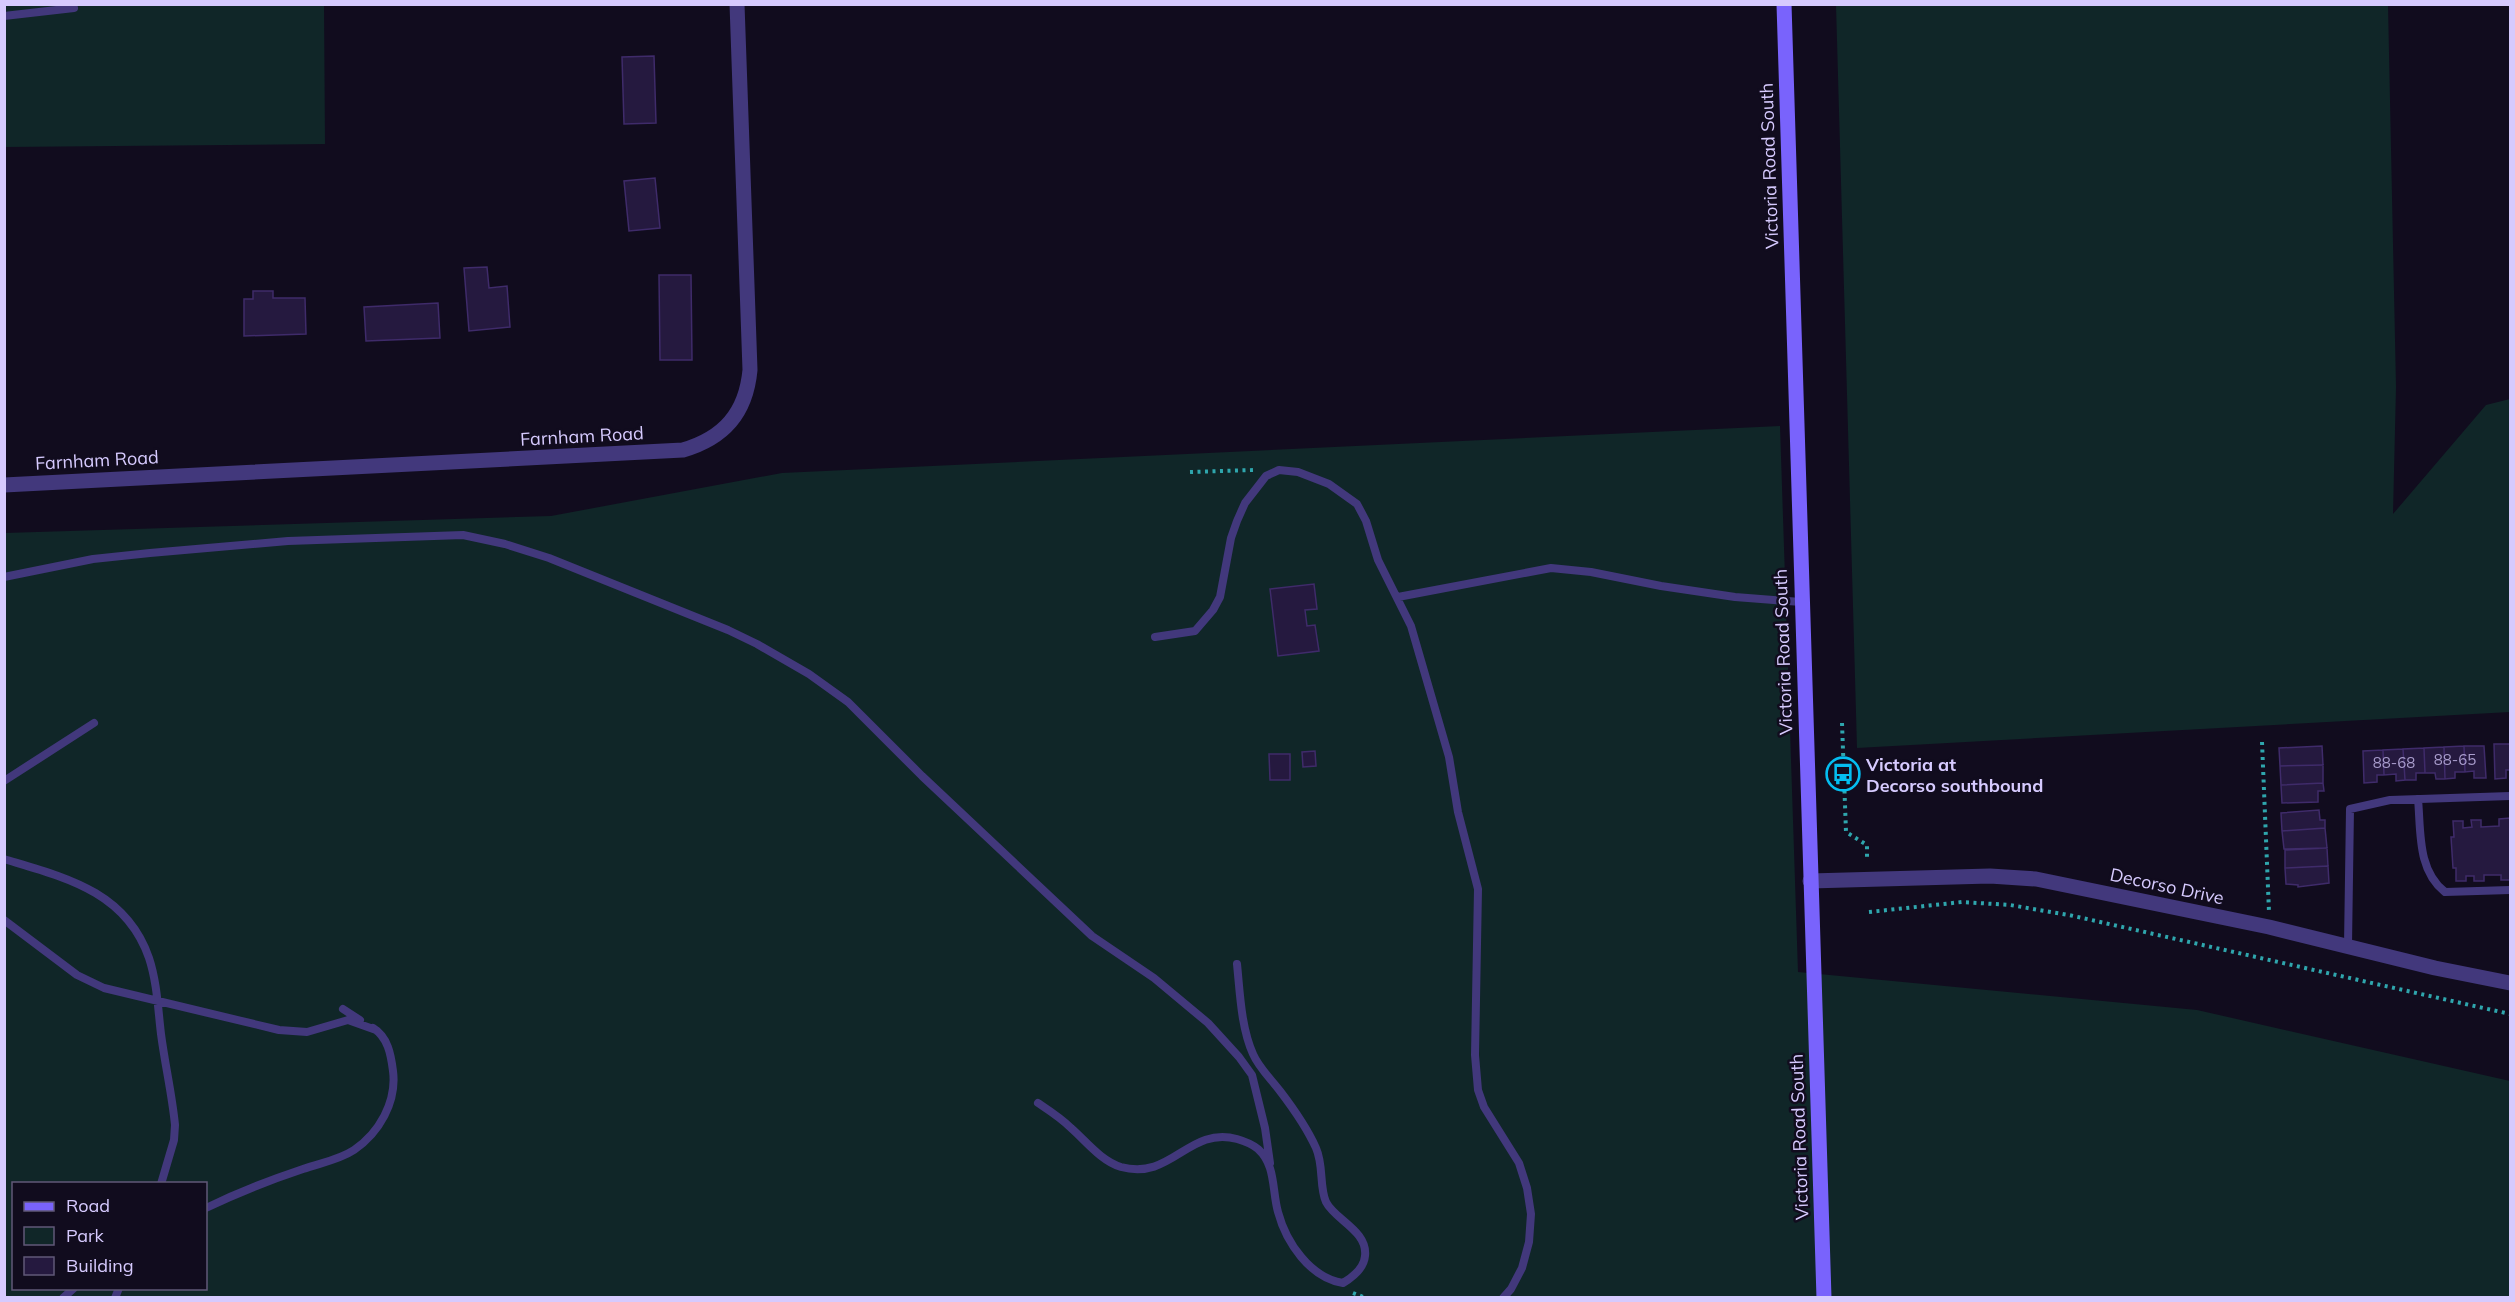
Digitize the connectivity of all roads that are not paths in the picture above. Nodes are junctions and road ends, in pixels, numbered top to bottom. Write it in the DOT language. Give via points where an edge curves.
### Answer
graph roads {
  1 [pos="73,4"];
  2 [pos="737,4"];
  3 [pos="1784,4"];
  4 [pos="4,16"];
  5 [pos="4,484"];
  6 [pos="4,578"];
  7 [pos="1398,597"];
  8 [pos="1801,602"];
  9 [pos="1155,638"];
  10 [pos="94,723"];
  11 [pos="4,781"];
  12 [pos="2511,796"];
  13 [pos="2418,799"];
  14 [pos="4,859"];
  15 [pos="1810,881"];
  16 [pos="2511,890"];
  17 [pos="4,920"];
  18 [pos="2348,945"];
  19 [pos="1237,964"];
  20 [pos="2511,983"];
  21 [pos="157,1001"];
  22 [pos="343,1009"];
  23 [pos="376,1030"];
  24 [pos="1038,1103"];
  25 [pos="1269,1163"];
  26 [pos="162,1182"];
  27 [pos="207,1209"];
  28 [pos="1503,1298"];
  29 [pos="1824,1298"];
  1 -- 4 [label="lane" via="74,8"];
  2 -- 5 [label="street, Farnham Road" via="750,370 748,391 731,422 718,435 683,450"];
  3 -- 8 [label="main road, Victoria Road South"];
  6 -- 25 [label="lane" via="93,559 150,553 288,541 463,536 549,558 728,630 809,674 848,702 1077,922 1163,984 1208,1023 1252,1075"];
  7 -- 8 [label="lane" via="1551,568 1735,597"];
  7 -- 9 [label="lane" via="1378,560 1357,504 1347,494 1311,476 1279,470 1266,476 1245,503 1231,538 1214,610 1195,631"];
  7 -- 28 [label="lane" via="1411,626 1449,757 1458,812 1478,889 1478,1090 1484,1107 1519,1163 1531,1214 1522,1268"];
  8 -- 15 [label="main road, Victoria Road South"];
  10 -- 11 [label="lane"];
  12 -- 13 [label="lane"];
  13 -- 16 [label="lane" via="2425,864 2435,884 2445,892"];
  13 -- 18 [label="lane" via="2390,800 2350,810"];
  14 -- 21 [label="lane" via="72,880 120,911 150,960"];
  15 -- 18 [label="street, Decorso Drive" via="1990,876 2036,879"];
  15 -- 29 [label="main road, Victoria Road South"];
  17 -- 21 [label="lane" via="77,975 104,988"];
  18 -- 20 [label="street, Decorso Drive"];
  19 -- 25 [label="lane" via="1253,1054 1316,1148 1330,1208 1363,1243 1365,1255 1360,1269 1350,1279 1343,1283 1324,1277 1307,1264 1291,1243 1282,1227"];
  21 -- 23 [label="lane" via="279,1030 308,1032 348,1020"];
  21 -- 26 [label="lane" via="175,1125"];
  22 -- 23 [label="lane"];
  23 -- 27 [label="lane" via="385,1039 394,1081 388,1108 370,1135 355,1150 334,1160 274,1179"];
  24 -- 25 [label="lane" via="1090,1147 1121,1167 1162,1165 1205,1138 1220,1137 1249,1143"];
}
